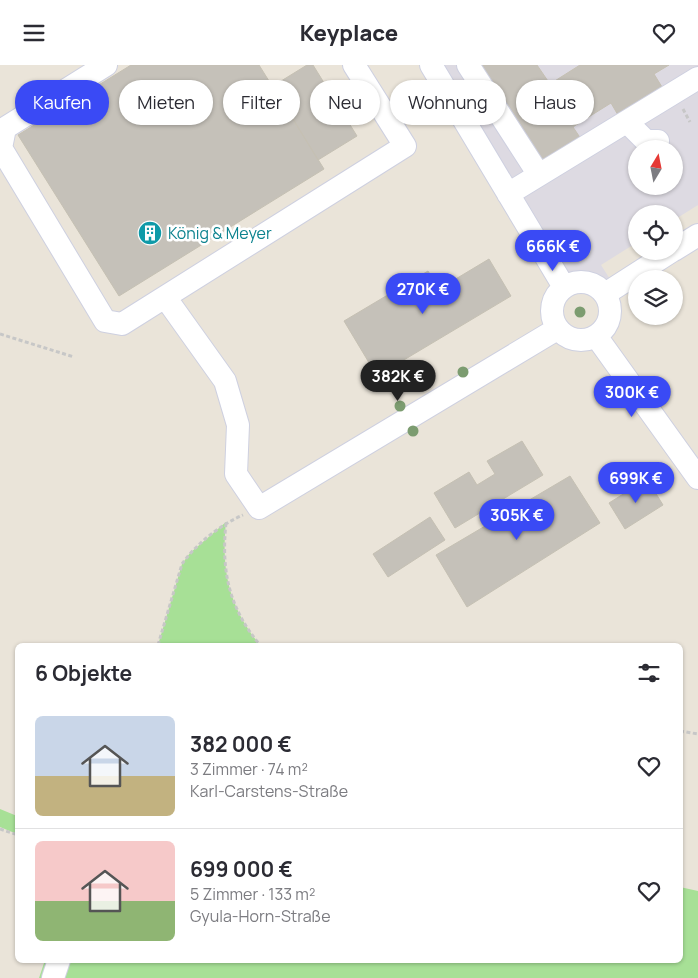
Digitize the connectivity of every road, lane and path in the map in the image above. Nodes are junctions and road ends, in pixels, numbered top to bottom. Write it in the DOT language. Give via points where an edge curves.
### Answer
graph roads {
  1 [pos="106,65"];
  2 [pos="354,65"];
  3 [pos="431,65"];
  4 [pos="468,65"];
  5 [pos="698,79"];
  6 [pos="682,107"];
  7 [pos="627,122"];
  8 [pos="690,122"];
  9 [pos="645,140"];
  10 [pos="539,175"];
  11 [pos="508,194"];
  12 [pos="698,235"];
  13 [pos="683,245"];
  14 [pos="659,260"];
  15 [pos="564,287"];
  16 [pos="605,294"];
  17 [pos="165,297"];
  18 [pos="557,329"];
  19 [pos="0,334"];
  20 [pos="596,336"];
  21 [pos="74,357"];
  22 [pos="698,478"];
  23 [pos="159,643"];
  24 [pos="259,643"];
  25 [pos="683,732"];
  26 [pos="698,734"];
  27 [pos="0,829"];
  28 [pos="15,834"];
  29 [pos="58,963"];
  30 [pos="53,978"];
  1 -- 17 [label="street" via="5,128 1,148 105,321 122,324"];
  2 -- 17 [label="street" via="405,146"];
  3 -- 11 [label="street"];
  4 -- 10 [label="street"];
  5 -- 7 [label="street"];
  6 -- 8 [label="path"];
  7 -- 9 [label="street"];
  7 -- 10 [label="street"];
  10 -- 11 [label="street"];
  11 -- 15 [label="street"];
  12 -- 13 [label="street"];
  14 -- 16 [label="street"];
  15 -- 16 [label="street" via="587,282"];
  15 -- 18 [label="street" via="554,298 551,308"];
  16 -- 20 [label="street" via="609,321"];
  17 -- 18 [label="street" via="225,381 238,425 236,474 259,508"];
  18 -- 20 [label="street" via="571,339"];
  19 -- 21 [label="path"];
  20 -- 22 [label="street"];
  23 -- 24 [label="path" via="182,564 189,554 226,523 224,543 230,595 240,618"];
  25 -- 26 [label="path"];
  27 -- 28 [label="path"];
  29 -- 30 [label="street"];
}
